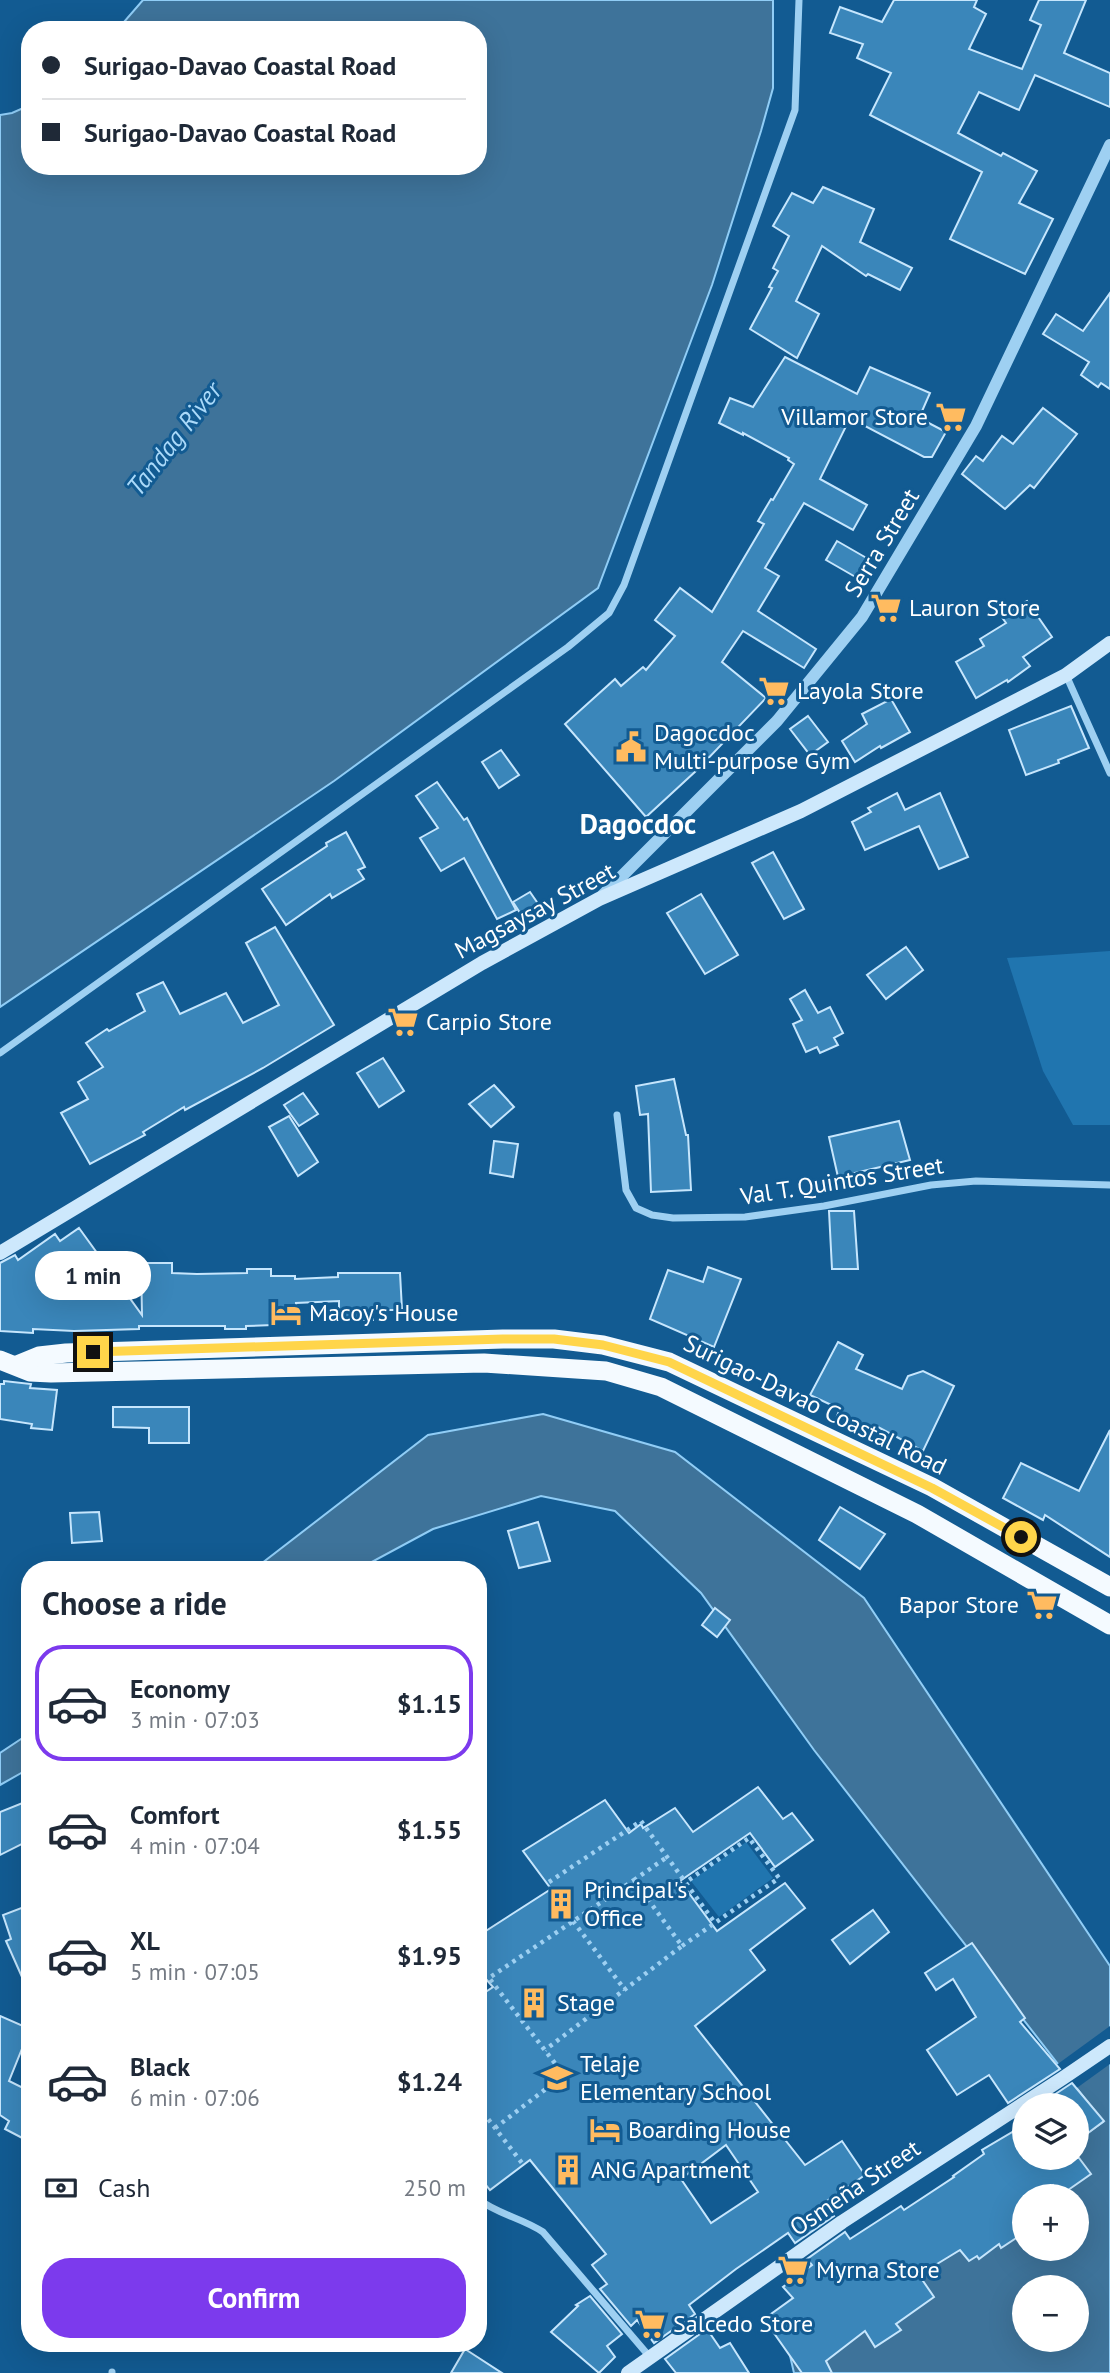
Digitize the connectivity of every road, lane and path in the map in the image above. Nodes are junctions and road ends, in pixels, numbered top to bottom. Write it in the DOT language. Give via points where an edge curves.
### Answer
graph roads {
  1 [pos="799,0"];
  2 [pos="1110,145"];
  3 [pos="1110,643"];
  4 [pos="1066,675"];
  5 [pos="1110,773"];
  6 [pos="599,900"];
  7 [pos="0,1053"];
  8 [pos="617,1115"];
  9 [pos="1110,1185"];
  10 [pos="0,1253"];
  11 [pos="522,1339"];
  12 [pos="8,1362"];
  13 [pos="520,1364"];
  14 [pos="932,1488"];
  15 [pos="917,1514"];
  16 [pos="1110,1587"];
  17 [pos="1110,1625"];
  18 [pos="667,1857"];
  19 [pos="634,1880"];
  20 [pos="549,1882"];
  21 [pos="686,1882"];
  22 [pos="573,1922"];
  23 [pos="715,1923"];
  24 [pos="682,1946"];
  25 [pos="625,1990"];
  26 [pos="1110,2046"];
  27 [pos="545,2050"];
  28 [pos="487,2118"];
  29 [pos="495,2128"];
  30 [pos="522,2163"];
  31 [pos="487,2205"];
  32 [pos="649,2356"];
  33 [pos="628,2373"];
  1 -- 7 [label="street" via="795,110 624,585 609,613 568,647"];
  2 -- 6 [label="street, Serra Street" via="976,426 862,617 776,721"];
  3 -- 4 [label="main road, Magsaysay Street"];
  4 -- 5 [label="street"];
  4 -- 6 [label="main road, Magsaysay Street" via="801,810"];
  6 -- 10 [label="main road, Magsaysay Street" via="482,963"];
  8 -- 9 [label="street, Val T. Quintos Street" via="626,1191 636,1208 673,1218 745,1217 976,1181"];
  11 -- 12 [label="highway, Surigao-Davao Coastal Road" via="66,1353"];
  11 -- 13 [label="highway"];
  11 -- 14 [label="highway, Surigao-Davao Coastal Road" via="603,1345 669,1362"];
  12 -- 13 [label="highway, Surigao-Davao Coastal Road" via="30,1372 51,1373"];
  13 -- 15 [label="highway, Surigao-Davao Coastal Road" via="607,1371 662,1387"];
  14 -- 15 [label="highway"];
  14 -- 16 [label="highway, Surigao-Davao Coastal Road"];
  15 -- 17 [label="highway, Surigao-Davao Coastal Road"];
  18 -- 19 [label="path"];
  18 -- 20 [label="path" via="641,1821"];
  18 -- 21 [label="path"];
  19 -- 22 [label="path"];
  19 -- 24 [label="path"];
  21 -- 23 [label="path"];
  21 -- 23 [label="path" via="749,1838 779,1878"];
  22 -- 25 [label="path"];
  22 -- 27 [label="path" via="489,1979"];
  23 -- 24 [label="path"];
  24 -- 25 [label="path"];
  25 -- 27 [label="path"];
  26 -- 32 [label="main road, Osmeña Street"];
  27 -- 29 [label="path" via="564,2076"];
  28 -- 29 [label="path"];
  29 -- 30 [label="path"];
  31 -- 32 [label="street" via="543,2232"];
  32 -- 33 [label="main road, Osmeña Street"];
}
